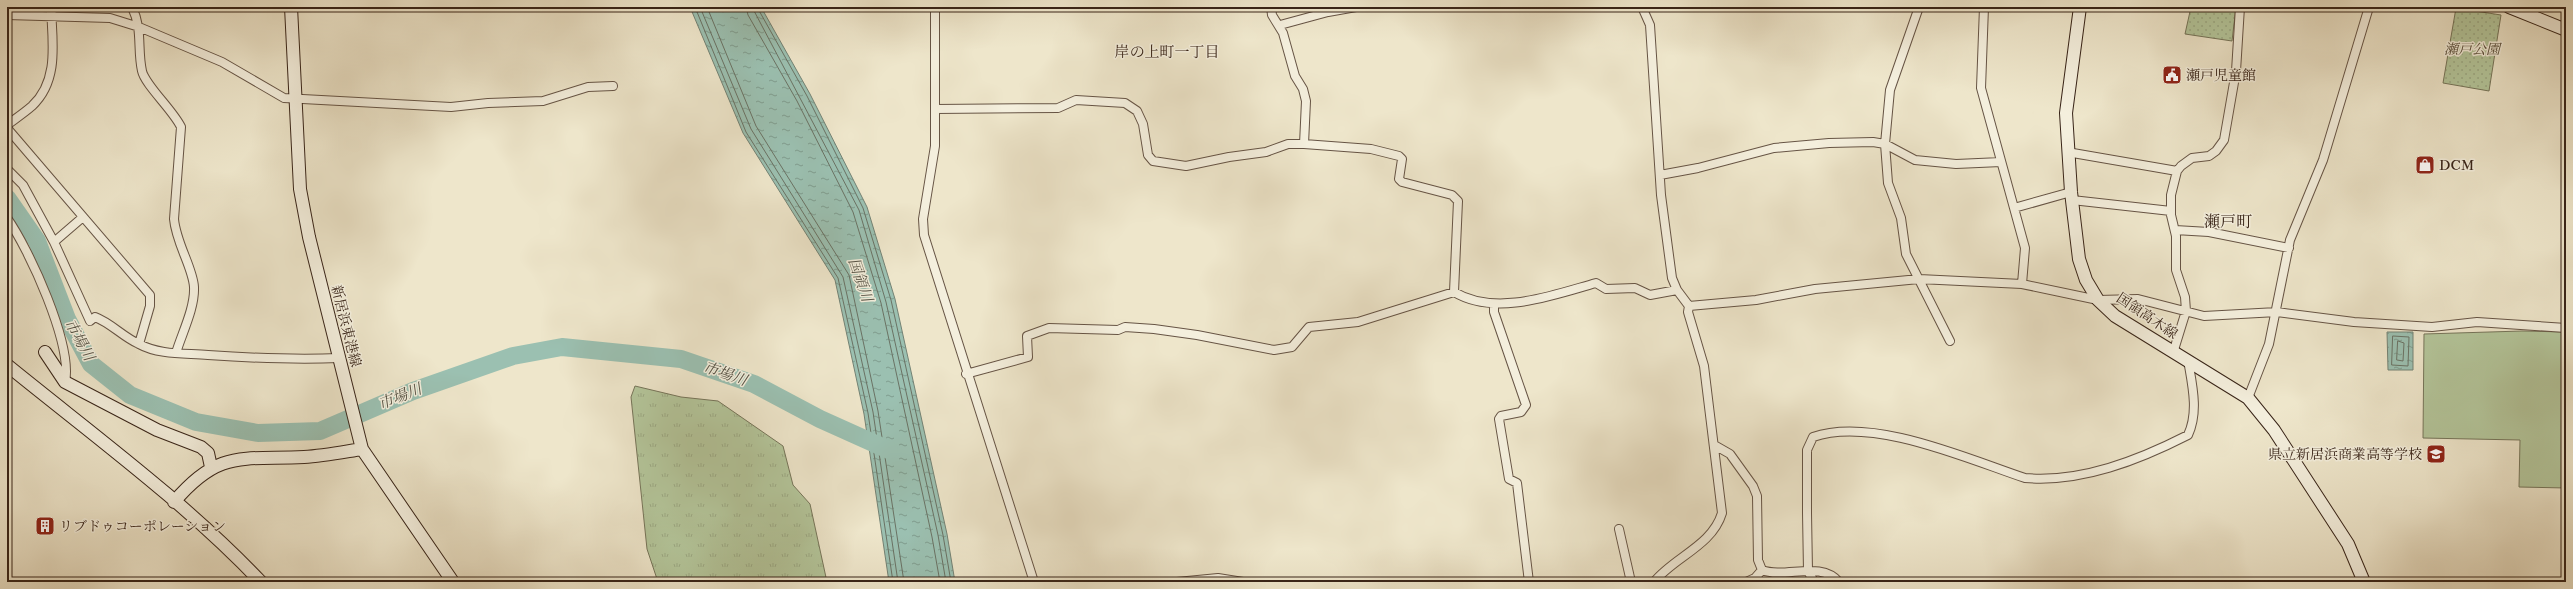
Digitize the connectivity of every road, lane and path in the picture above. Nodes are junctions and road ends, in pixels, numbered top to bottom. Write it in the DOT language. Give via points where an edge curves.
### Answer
graph roads {
  1 [pos="51,7"];
  2 [pos="132,7"];
  3 [pos="292,7"];
  4 [pos="934,7"];
  5 [pos="1272,7"];
  6 [pos="1356,7"];
  7 [pos="1642,7"];
  8 [pos="1919,7"];
  9 [pos="1984,7"];
  10 [pos="2080,7"];
  11 [pos="2240,7"];
  12 [pos="2369,7"];
  13 [pos="2509,7"];
  14 [pos="7,15"];
  15 [pos="52,18"];
  16 [pos="1280,25"];
  17 [pos="139,27"];
  18 [pos="2566,30"];
  19 [pos="613,86"];
  20 [pos="295,98"];
  21 [pos="935,109"];
  22 [pos="7,126"];
  23 [pos="1304,144"];
  24 [pos="1885,144"];
  25 [pos="2067,152"];
  26 [pos="2001,162"];
  27 [pos="7,169"];
  28 [pos="2177,171"];
  29 [pos="1660,175"];
  30 [pos="2072,196"];
  31 [pos="2014,208"];
  32 [pos="2172,211"];
  33 [pos="83,217"];
  34 [pos="7,218"];
  35 [pos="2176,230"];
  36 [pos="54,242"];
  37 [pos="2289,248"];
  38 [pos="1919,279"];
  39 [pos="2022,284"];
  40 [pos="1677,290"];
  41 [pos="1454,292"];
  42 [pos="2098,300"];
  43 [pos="1494,304"];
  44 [pos="1689,306"];
  45 [pos="2186,311"];
  46 [pos="2276,312"];
  47 [pos="2566,328"];
  48 [pos="1950,341"];
  49 [pos="139,344"];
  50 [pos="45,352"];
  51 [pos="176,353"];
  52 [pos="2174,353"];
  53 [pos="2188,360"];
  54 [pos="340,362"];
  55 [pos="7,365"];
  56 [pos="966,374"];
  57 [pos="65,382"];
  58 [pos="2248,398"];
  59 [pos="360,443"];
  60 [pos="1716,446"];
  61 [pos="211,467"];
  62 [pos="174,502"];
  63 [pos="1619,529"];
  64 [pos="1762,570"];
  65 [pos="1808,571"];
  66 [pos="261,582"];
  67 [pos="453,582"];
  68 [pos="1034,582"];
  69 [pos="1177,582"];
  70 [pos="1243,582"];
  71 [pos="1529,582"];
  72 [pos="1631,582"];
  73 [pos="1654,582"];
  74 [pos="1746,582"];
  75 [pos="1814,582"];
  76 [pos="1839,582"];
  77 [pos="2364,582"];
  1 -- 15 [label="street"];
  2 -- 17 [label="street"];
  3 -- 20 [label="main road, 新居浜東港線"];
  4 -- 21 [label="street"];
  5 -- 16 [label="street" via="1272,15"];
  6 -- 16 [label="street"];
  7 -- 29 [label="street" via="1650,25"];
  8 -- 24 [label="street" via="1890,90"];
  9 -- 26 [label="street" via="1981,88"];
  10 -- 25 [label="main road, 国領高木線" via="2066,113"];
  11 -- 28 [label="street" via="2236,71 2224,140 2209,156 2192,158"];
  12 -- 37 [label="street" via="2323,160 2302,208"];
  13 -- 18 [label="main road"];
  14 -- 15 [label="street"];
  15 -- 17 [label="street" via="110,18"];
  15 -- 22 [label="street" via="54,45 48,83 33,105"];
  16 -- 23 [label="street" via="1295,76 1303,89 1306,101"];
  17 -- 20 [label="street" via="222,62 284,98"];
  17 -- 51 [label="street" via="142,72 176,115 181,127 175,233 194,286 193,298"];
  19 -- 20 [label="street" via="588,87 543,101 450,107"];
  20 -- 54 [label="main road, 新居浜東港線" via="300,189 309,237"];
  21 -- 23 [label="street" via="1058,108 1076,100 1125,103 1137,111 1143,124 1148,155 1152,161 1186,166 1266,152 1288,144"];
  21 -- 56 [label="street" via="935,146 923,219 924,235"];
  22 -- 33 [label="street"];
  23 -- 41 [label="street" via="1371,149 1399,156 1402,159 1399,179 1402,182 1452,195 1458,201"];
  24 -- 26 [label="street" via="1915,160 1956,164"];
  24 -- 29 [label="street" via="1829,143 1774,148"];
  24 -- 38 [label="street" via="1888,183 1901,218 1906,254"];
  25 -- 28 [label="street"];
  25 -- 30 [label="main road, 国領高木線"];
  26 -- 31 [label="street"];
  27 -- 36 [label="street" via="23,185"];
  28 -- 32 [label="street" via="2171,195"];
  29 -- 40 [label="street" via="1672,278"];
  30 -- 31 [label="street"];
  30 -- 32 [label="street"];
  30 -- 42 [label="main road, 国領高木線" via="2079,260 2086,280"];
  31 -- 39 [label="street" via="2025,248"];
  32 -- 35 [label="street"];
  33 -- 36 [label="street"];
  33 -- 49 [label="street" via="150,295 150,306"];
  34 -- 57 [label="street" via="20,237 39,278 64,351 68,370"];
  35 -- 37 [label="street" via="2208,232"];
  35 -- 45 [label="street" via="2176,270 2185,297"];
  36 -- 49 [label="street" via="90,321 95,318 104,321"];
  37 -- 46 [label="street"];
  38 -- 39 [label="street"];
  38 -- 44 [label="street" via="1815,289 1756,300"];
  38 -- 48 [label="street"];
  39 -- 42 [label="street"];
  40 -- 43 [label="street" via="1650,295 1635,288 1606,289 1596,283 1534,299"];
  40 -- 44 [label="street"];
  41 -- 43 [label="street" via="1465,298"];
  41 -- 56 [label="street" via="1358,322 1309,327 1292,348 1274,350 1154,329 1049,328 1027,336 1028,357"];
  42 -- 45 [label="street" via="2138,299"];
  42 -- 52 [label="main road, 国領高木線" via="2115,316"];
  43 -- 71 [label="street" via="1494,312 1526,405 1521,412 1501,416 1499,419 1509,479 1517,483"];
  44 -- 60 [label="street" via="1688,312 1704,366"];
  45 -- 46 [label="street" via="2204,316"];
  45 -- 52 [label="street"];
  46 -- 47 [label="street" via="2354,322 2432,327 2484,322"];
  46 -- 58 [label="street" via="2269,344"];
  49 -- 51 [label="street" via="149,349"];
  50 -- 57 [label="main road"];
  51 -- 54 [label="street" via="285,361"];
  52 -- 53 [label="main road, 国領高木線"];
  53 -- 58 [label="main road, 国領高木線"];
  53 -- 65 [label="street" via="2194,422 2188,435 2106,470 2043,480 2025,478 1907,438 1885,434 1825,433 1813,437 1807,450"];
  54 -- 59 [label="main road, 新居浜東港線"];
  55 -- 62 [label="main road"];
  56 -- 68 [label="street"];
  57 -- 61 [label="main road" via="157,430 201,446 208,453"];
  58 -- 77 [label="main road, 国領高木線" via="2274,430 2348,544"];
  59 -- 61 [label="main road" via="305,457 239,458"];
  59 -- 67 [label="main road, 新居浜東港線"];
  60 -- 64 [label="street" via="1730,454 1753,486 1757,496 1758,560"];
  60 -- 73 [label="street" via="1722,514 1719,524"];
  61 -- 62 [label="main road" via="192,481"];
  62 -- 66 [label="main road" via="241,560"];
  63 -- 72 [label="street"];
  64 -- 65 [label="street" via="1771,574"];
  64 -- 74 [label="street" via="1755,578"];
  65 -- 75 [label="street"];
  65 -- 76 [label="street" via="1829,573"];
  69 -- 70 [label="street" via="1218,578"];
}
